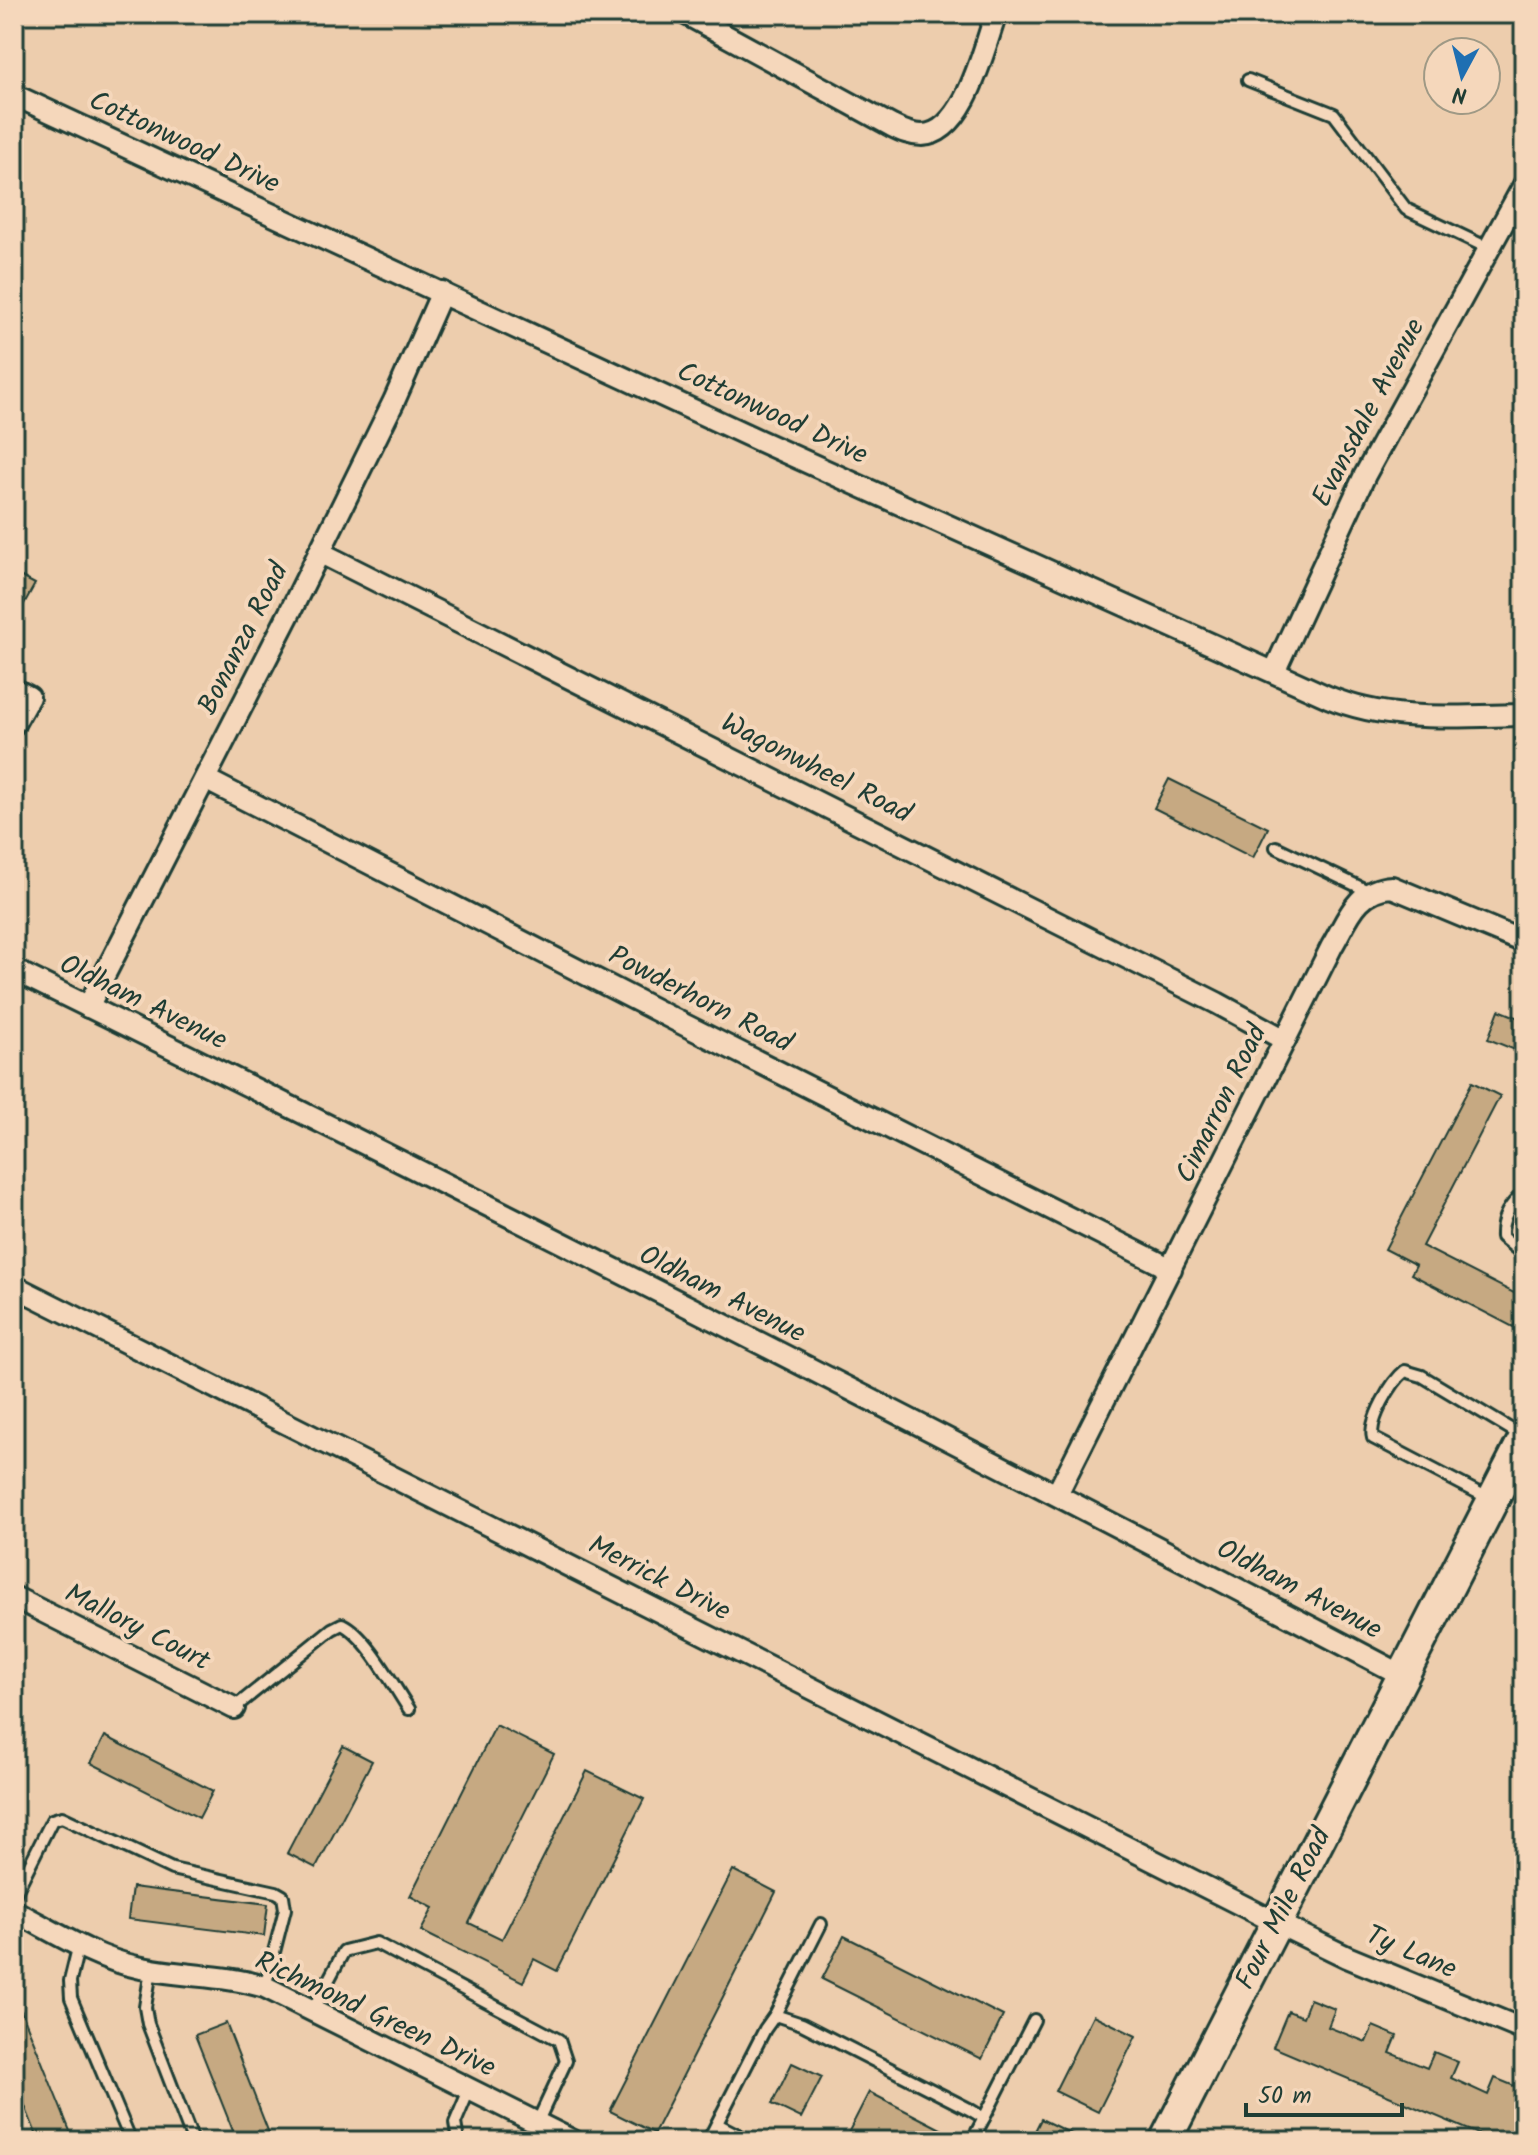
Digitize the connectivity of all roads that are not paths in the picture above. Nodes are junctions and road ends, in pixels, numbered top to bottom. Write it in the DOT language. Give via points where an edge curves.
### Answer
graph roads {
  1 [pos="686,14"];
  2 [pos="996,14"];
  3 [pos="1248,80"];
  4 [pos="14,95"];
  5 [pos="1524,185"];
  6 [pos="1488,248"];
  7 [pos="442,292"];
  8 [pos="319,552"];
  9 [pos="1274,672"];
  10 [pos="14,689"];
  11 [pos="1524,715"];
  12 [pos="14,724"];
  13 [pos="205,779"];
  14 [pos="1276,847"];
  15 [pos="1370,892"];
  16 [pos="1524,942"];
  17 [pos="14,970"];
  18 [pos="88,1007"];
  19 [pos="1285,1040"];
  20 [pos="1524,1192"];
  21 [pos="1524,1255"];
  22 [pos="1171,1269"];
  23 [pos="14,1286"];
  24 [pos="1524,1438"];
  25 [pos="1057,1494"];
  26 [pos="1493,1500"];
  27 [pos="14,1597"];
  28 [pos="1402,1675"];
  29 [pos="234,1708"];
  30 [pos="409,1709"];
  31 [pos="14,1896"];
  32 [pos="14,1911"];
  33 [pos="1277,1923"];
  34 [pos="821,1924"];
  35 [pos="79,1944"];
  36 [pos="151,1970"];
  37 [pos="265,1987"];
  38 [pos="313,2009"];
  39 [pos="775,2015"];
  40 [pos="1034,2020"];
  41 [pos="1524,2030"];
  42 [pos="469,2090"];
  43 [pos="984,2118"];
  44 [pos="537,2123"];
  45 [pos="717,2124"];
  46 [pos="131,2141"];
  47 [pos="193,2141"];
  48 [pos="458,2141"];
  49 [pos="573,2141"];
  50 [pos="708,2141"];
  51 [pos="750,2141"];
  52 [pos="972,2141"];
  53 [pos="1165,2141"];
  1 -- 2 [label="street" via="892,126 923,135 952,119 965,98"];
  3 -- 6 [label="lane" via="1334,114 1406,209"];
  4 -- 7 [label="street, Cottonwood Drive"];
  5 -- 6 [label="street, Evansdale Avenue"];
  6 -- 9 [label="street, Evansdale Avenue" via="1365,475"];
  7 -- 8 [label="street, Bonanza Road"];
  7 -- 9 [label="street, Cottonwood Drive"];
  8 -- 13 [label="street, Bonanza Road"];
  8 -- 19 [label="street, Wagonwheel Road"];
  9 -- 11 [label="street, Cottonwood Drive" via="1373,712"];
  10 -- 12 [label="street" via="29,697"];
  13 -- 18 [label="street, Bonanza Road"];
  13 -- 22 [label="street, Powderhorn Road"];
  14 -- 15 [label="lane"];
  15 -- 16 [label="street" via="1392,887 1406,891"];
  15 -- 19 [label="street, Cimarron Road" via="1353,910"];
  17 -- 18 [label="street, Oldham Avenue"];
  18 -- 25 [label="street, Oldham Avenue"];
  19 -- 22 [label="street, Cimarron Road"];
  20 -- 21 [label="lane" via="1502,1223 1502,1237"];
  22 -- 25 [label="street, Cimarron Road"];
  23 -- 33 [label="street, Merrick Drive"];
  24 -- 26 [label="street, Four Mile Road"];
  24 -- 26 [label="lane" via="1405,1371 1372,1422 1373,1438"];
  25 -- 28 [label="street, Oldham Avenue"];
  26 -- 28 [label="street, Four Mile Road"];
  27 -- 29 [label="street, Mallory Court"];
  28 -- 33 [label="street, Four Mile Road"];
  29 -- 30 [label="lane" via="342,1624 362,1640"];
  31 -- 37 [label="lane" via="52,1820 62,1817 172,1869 276,1892 283,1896 285,1909"];
  32 -- 35 [label="street, Richmond Green Drive"];
  33 -- 41 [label="street, Ty Lane"];
  33 -- 53 [label="street, Four Mile Road"];
  34 -- 39 [label="lane"];
  35 -- 36 [label="street, Richmond Green Drive" via="113,1961"];
  35 -- 46 [label="lane" via="71,1998"];
  36 -- 37 [label="street, Richmond Green Drive" via="216,1975"];
  36 -- 47 [label="lane" via="148,2024"];
  37 -- 38 [label="street, Richmond Green Drive"];
  38 -- 42 [label="street, Richmond Green Drive"];
  38 -- 44 [label="lane" via="344,1951 376,1943 559,2040 566,2061"];
  39 -- 43 [label="lane"];
  39 -- 45 [label="lane"];
  40 -- 43 [label="lane"];
  42 -- 44 [label="street, Richmond Green Drive"];
  42 -- 48 [label="lane" via="455,2123"];
  43 -- 52 [label="lane"];
  44 -- 49 [label="street, Richmond Green Drive"];
  45 -- 50 [label="lane"];
  45 -- 51 [label="lane"];
}
